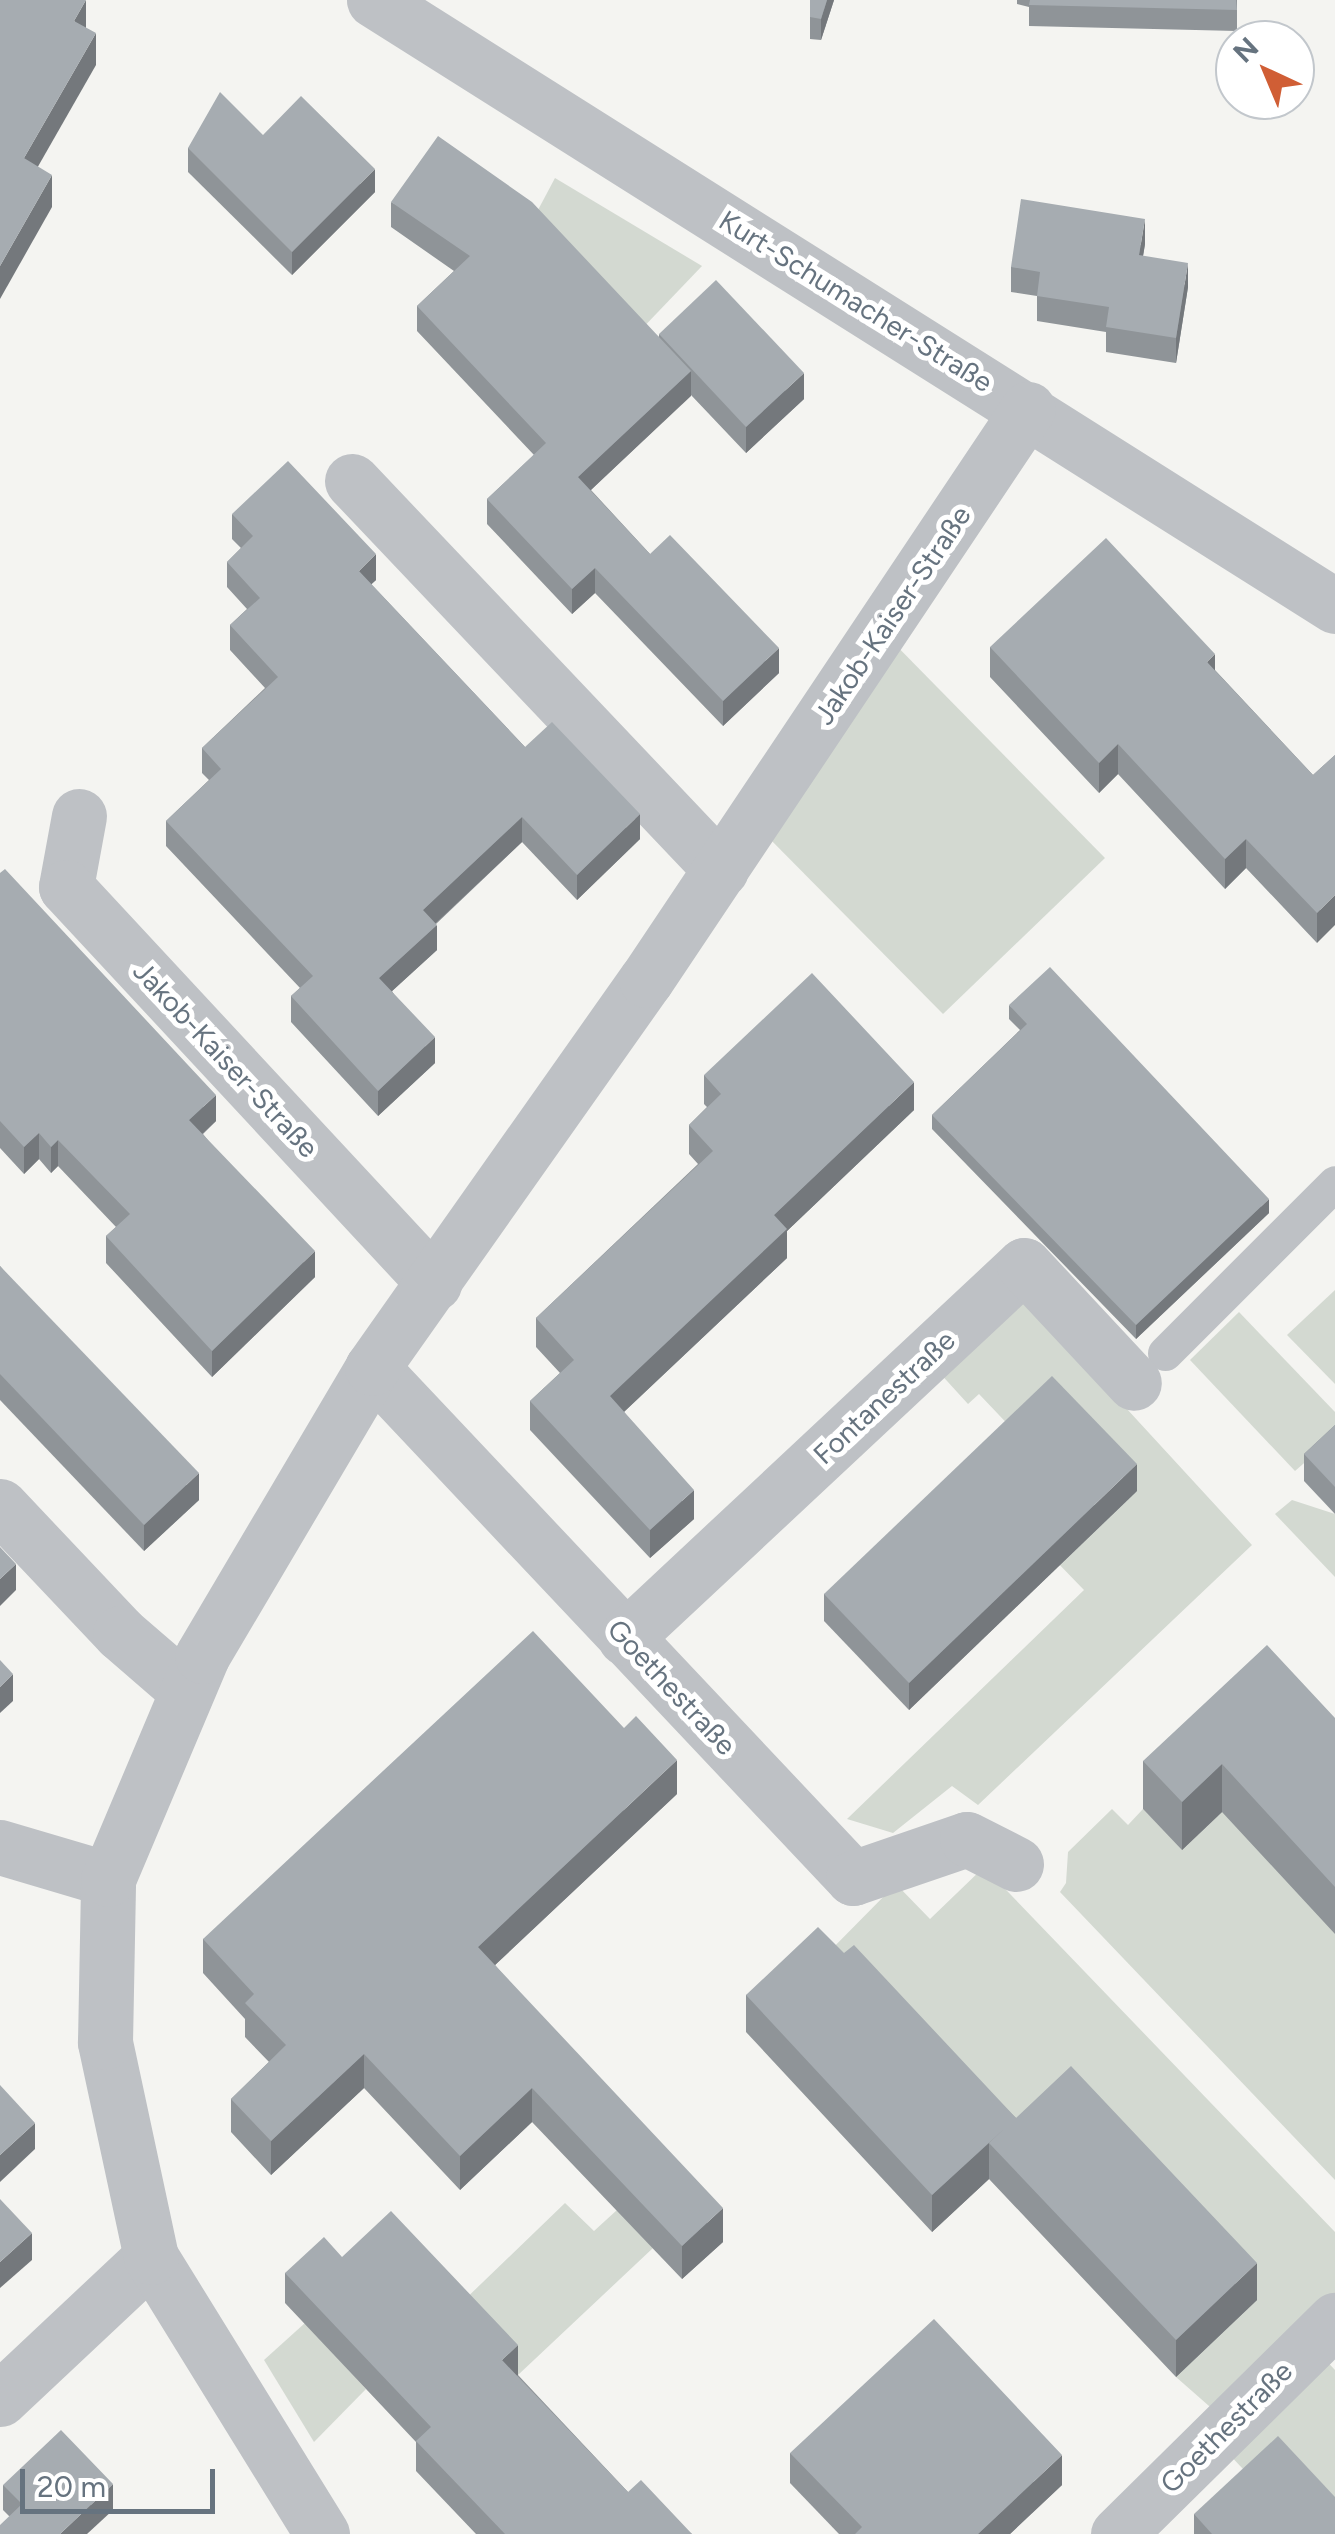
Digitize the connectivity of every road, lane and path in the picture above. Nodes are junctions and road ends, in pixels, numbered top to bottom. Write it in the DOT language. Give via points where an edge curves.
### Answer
graph roads {
  1 [pos="374,0"];
  2 [pos="1028,409"];
  3 [pos="352,481"];
  4 [pos="1335,606"];
  5 [pos="79,816"];
  6 [pos="721,870"];
  7 [pos="1335,1183"];
  8 [pos="434,1283"];
  9 [pos="372,1368"];
  10 [pos="1149,1368"];
  11 [pos="0,1506"];
  12 [pos="626,1638"];
  13 [pos="186,1690"];
  14 [pos="0,1847"];
  15 [pos="1016,1864"];
  16 [pos="108,1878"];
  17 [pos="151,2256"];
  18 [pos="1335,2320"];
  19 [pos="0,2399"];
  20 [pos="322,2534"];
  21 [pos="1118,2534"];
  1 -- 2 [label="street, Kurt-Schumacher-Straße"];
  2 -- 4 [label="street, Kurt-Schumacher-Straße"];
  2 -- 6 [label="street, Jakob-Kaiser-Straße"];
  3 -- 6 [label="street"];
  5 -- 8 [label="street, Jakob-Kaiser-Straße" via="66,887"];
  6 -- 8 [label="street, Jakob-Kaiser-Straße"];
  7 -- 10 [label="lane, Fontanestraße"];
  8 -- 9 [label="street, Jakob-Kaiser-Straße"];
  9 -- 12 [label="street, Goethestraße"];
  9 -- 13 [label="street, Jakob-Kaiser-Straße"];
  10 -- 12 [label="street, Fontanestraße" via="1024,1266"];
  11 -- 13 [label="street" via="120,1633"];
  12 -- 15 [label="street, Goethestraße" via="853,1878 967,1840"];
  13 -- 16 [label="street, Jakob-Kaiser-Straße"];
  14 -- 16 [label="street"];
  16 -- 17 [label="street, Jakob-Kaiser-Straße" via="105,2042"];
  17 -- 19 [label="street"];
  17 -- 20 [label="street, Jakob-Kaiser-Straße"];
  18 -- 21 [label="street, Goethestraße"];
}
